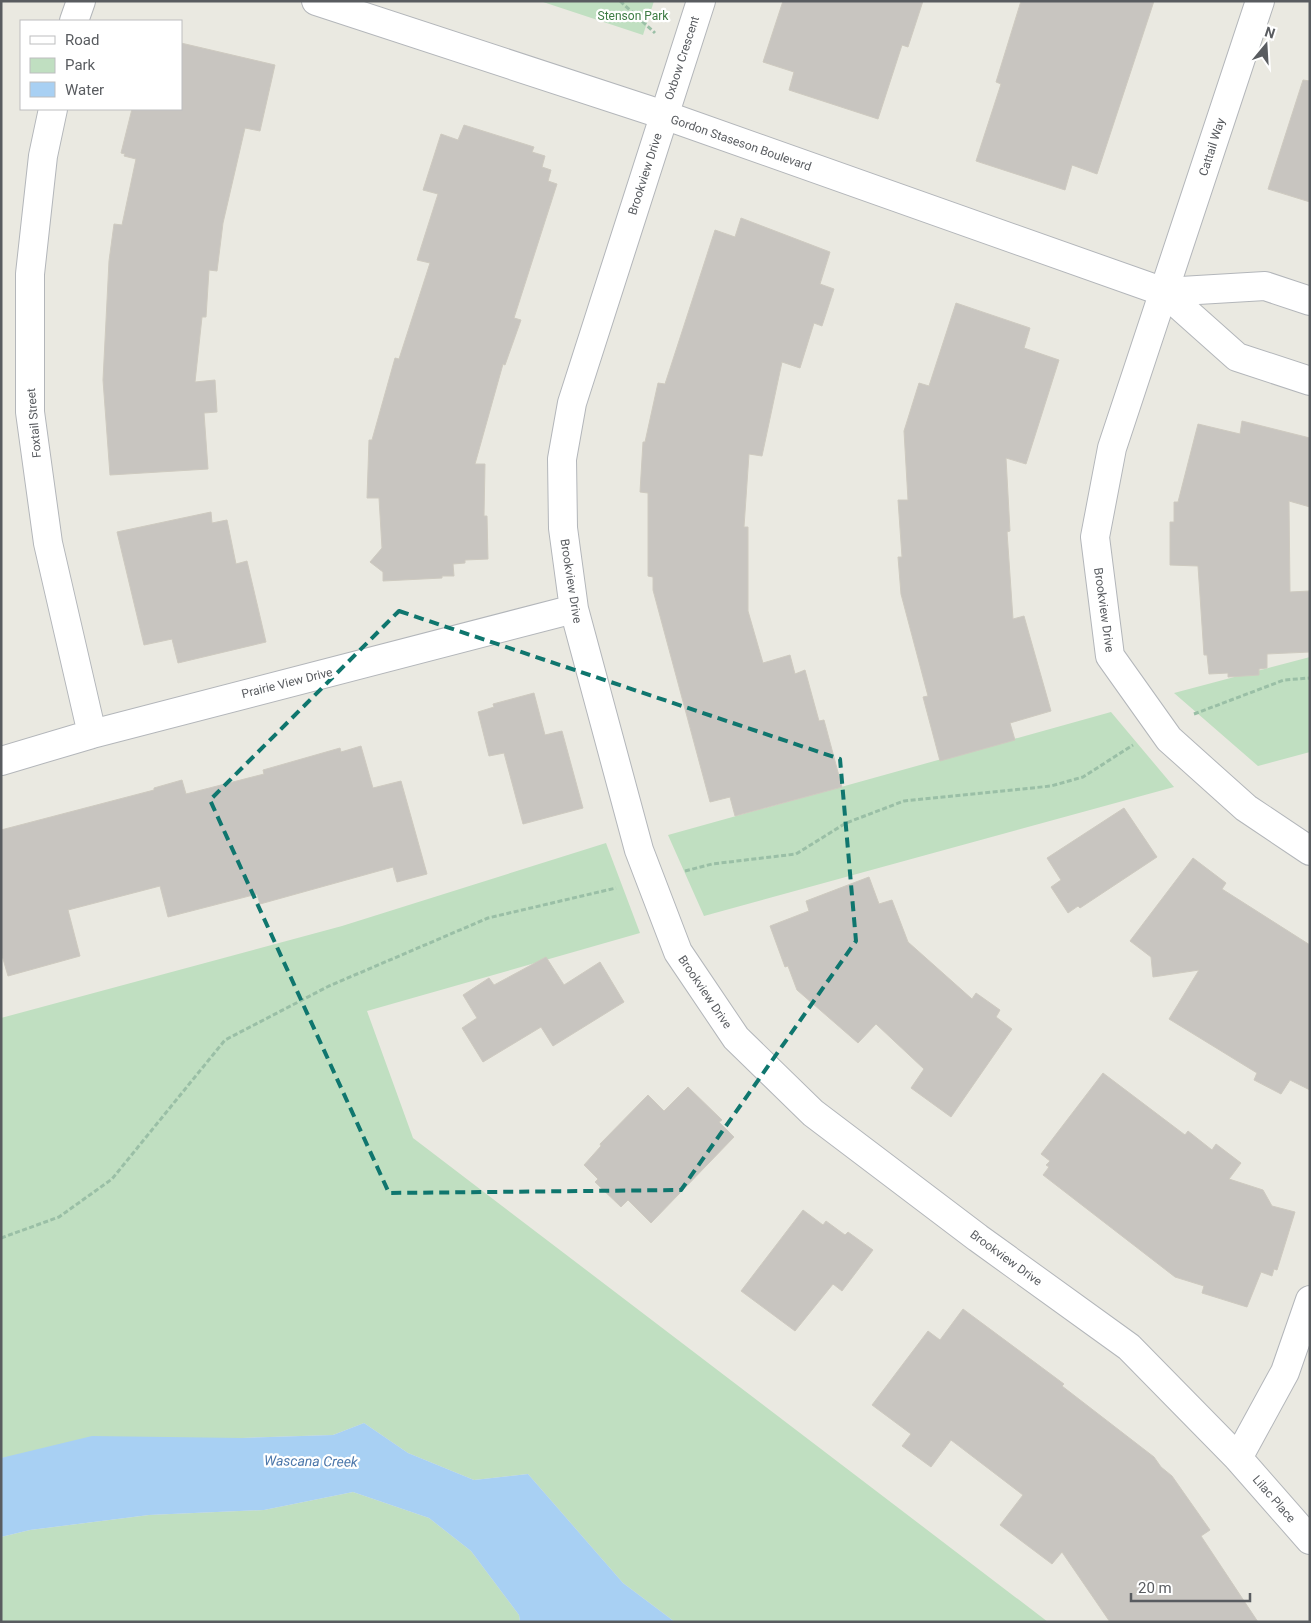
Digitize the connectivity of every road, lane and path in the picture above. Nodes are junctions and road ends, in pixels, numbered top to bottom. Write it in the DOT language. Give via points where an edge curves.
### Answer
graph roads {
  1 [pos="81,1"];
  2 [pos="316,1"];
  3 [pos="620,1"];
  4 [pos="701,1"];
  5 [pos="1260,1"];
  6 [pos="74,20"];
  7 [pos="682,58"];
  8 [pos="53,110"];
  9 [pos="664,116"];
  10 [pos="1164,292"];
  11 [pos="1310,301"];
  12 [pos="1310,381"];
  13 [pos="574,609"];
  14 [pos="92,734"];
  15 [pos="1,760"];
  16 [pos="1310,851"];
  17 [pos="1310,1300"];
  18 [pos="1238,1458"];
  19 [pos="1310,1540"];
  1 -- 6 [label="street"];
  2 -- 9 [label="street, Gordon Staseson Boulevard"];
  3 -- 7 [label="path"];
  4 -- 7 [label="street, Oxbow Crescent"];
  5 -- 10 [label="street, Cattail Way"];
  7 -- 9 [label="street, Oxbow Crescent"];
  8 -- 14 [label="street, Foxtail Street" via="43,156 30,274 30,412 48,543"];
  9 -- 10 [label="street, Gordon Staseson Boulevard"];
  9 -- 13 [label="street, Brookview Drive" via="572,403 562,469 563,528"];
  10 -- 11 [label="street, Gordon Staseson Boulevard" via="1265,286"];
  10 -- 12 [label="street, Gordon Staseson Boulevard" via="1237,357"];
  10 -- 16 [label="street, Brookview Drive" via="1112,448 1095,537 1110,656 1168,739 1246,808"];
  13 -- 14 [label="street, Prairie View Drive"];
  13 -- 18 [label="street, Brookview Drive" via="639,850 678,952 736,1038 813,1114 1129,1347"];
  14 -- 15 [label="street, Prairie View Drive"];
  17 -- 18 [label="street" via="1284,1372"];
  18 -- 19 [label="street, Lilac Place"];
}
